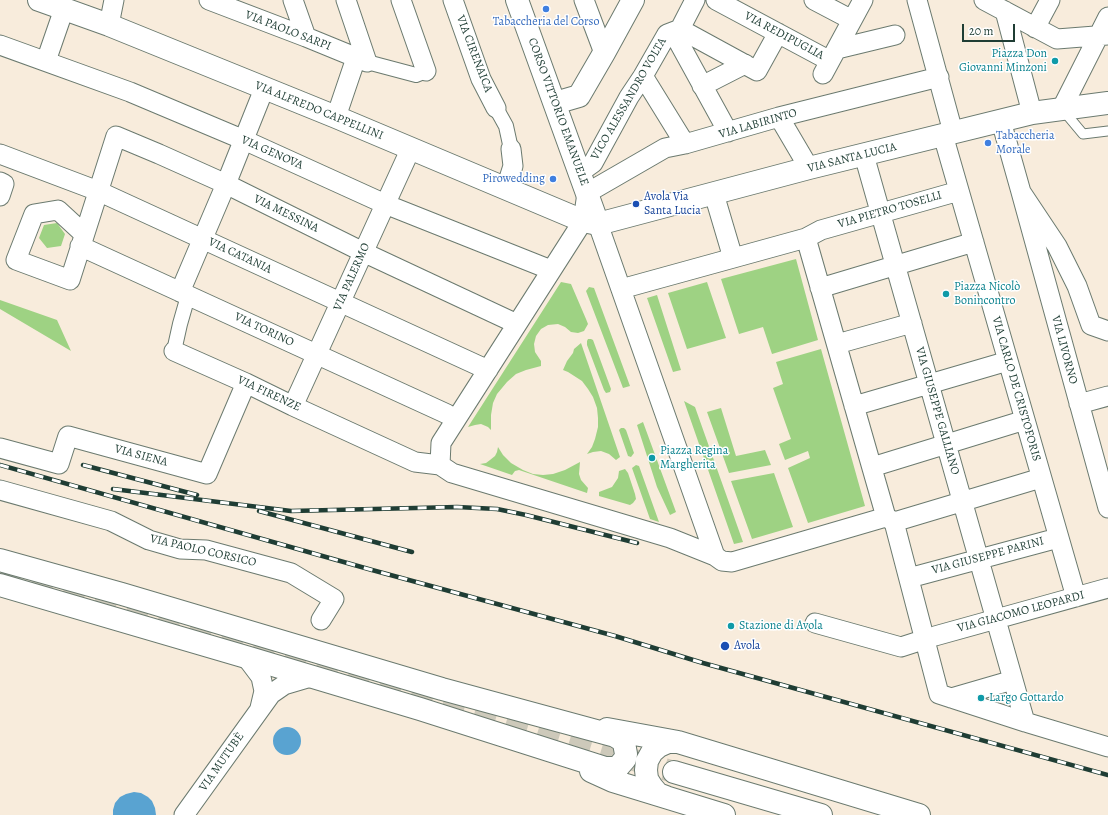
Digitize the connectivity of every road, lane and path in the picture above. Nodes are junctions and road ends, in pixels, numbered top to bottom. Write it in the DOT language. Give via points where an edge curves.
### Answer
graph roads {
  1 [pos="114,0"];
  2 [pos="209,0"];
  3 [pos="293,0"];
  4 [pos="346,0"];
  5 [pos="401,0"];
  6 [pos="454,0"];
  7 [pos="517,0"];
  8 [pos="584,0"];
  9 [pos="633,0"];
  10 [pos="695,0"];
  11 [pos="716,0"];
  12 [pos="814,0"];
  13 [pos="863,0"];
  14 [pos="917,0"];
  15 [pos="984,0"];
  16 [pos="1050,0"];
  17 [pos="55,4"];
  18 [pos="1005,12"];
  19 [pos="852,20"];
  20 [pos="109,26"];
  21 [pos="680,28"];
  22 [pos="1104,29"];
  23 [pos="1039,31"];
  24 [pos="778,33"];
  25 [pos="895,35"];
  26 [pos="306,37"];
  27 [pos="0,45"];
  28 [pos="604,53"];
  29 [pos="361,60"];
  30 [pos="46,61"];
  31 [pos="830,61"];
  32 [pos="745,64"];
  33 [pos="426,71"];
  34 [pos="643,76"];
  35 [pos="939,77"];
  36 [pos="702,86"];
  37 [pos="264,89"];
  38 [pos="555,103"];
  39 [pos="1108,103"];
  40 [pos="496,108"];
  41 [pos="1062,108"];
  42 [pos="1032,113"];
  43 [pos="336,117"];
  44 [pos="779,117"];
  45 [pos="1001,121"];
  46 [pos="1108,131"];
  47 [pos="728,132"];
  48 [pos="948,134"];
  49 [pos="244,140"];
  50 [pos="685,144"];
  51 [pos="411,148"];
  52 [pos="511,149"];
  53 [pos="0,154"];
  54 [pos="864,155"];
  55 [pos="809,168"];
  56 [pos="0,182"];
  57 [pos="583,183"];
  58 [pos="226,184"];
  59 [pos="506,188"];
  60 [pos="98,191"];
  61 [pos="959,191"];
  62 [pos="1021,192"];
  63 [pos="714,194"];
  64 [pos="0,196"];
  65 [pos="385,204"];
  66 [pos="881,213"];
  67 [pos="590,223"];
  68 [pos="814,234"];
  69 [pos="203,239"];
  70 [pos="974,242"];
  71 [pos="364,252"];
  72 [pos="731,252"];
  73 [pos="895,265"];
  74 [pos="546,269"];
  75 [pos="828,286"];
  76 [pos="621,288"];
  77 [pos="184,294"];
  78 [pos="340,302"];
  79 [pos="512,322"];
  80 [pos="912,323"];
  81 [pos="1108,331"];
  82 [pos="845,342"];
  83 [pos="174,351"];
  84 [pos="316,354"];
  85 [pos="1008,361"];
  86 [pos="483,368"];
  87 [pos="246,383"];
  88 [pos="929,384"];
  89 [pos="1108,396"];
  90 [pos="862,404"];
  91 [pos="1079,404"];
  92 [pos="293,406"];
  93 [pos="452,417"];
  94 [pos="1025,420"];
  95 [pos="946,444"];
  96 [pos="0,448"];
  97 [pos="440,465"];
  98 [pos="879,465"];
  99 [pos="1041,478"];
  100 [pos="0,490"];
  101 [pos="962,501"];
  102 [pos="1108,508"];
  103 [pos="894,519"];
  104 [pos="1058,538"];
  105 [pos="715,556"];
  106 [pos="978,559"];
  107 [pos="0,560"];
  108 [pos="913,577"];
  109 [pos="0,585"];
  110 [pos="1108,588"];
  111 [pos="1076,597"];
  112 [pos="996,619"];
  113 [pos="321,620"];
  114 [pos="814,623"];
  115 [pos="930,638"];
  116 [pos="246,657"];
  117 [pos="1011,674"];
  118 [pos="311,677"];
  119 [pos="950,698"];
  120 [pos="260,709"];
  121 [pos="547,718"];
  122 [pos="1030,724"];
  123 [pos="678,742"];
  124 [pos="538,746"];
  125 [pos="1108,747"];
  126 [pos="674,772"];
  127 [pos="668,798"];
  128 [pos="184,815"];
  129 [pos="724,815"];
  130 [pos="821,815"];
  131 [pos="919,815"];
  1 -- 20 [label="street"];
  2 -- 26 [label="street, VIA PAOLO SARPI"];
  3 -- 26 [label="street"];
  4 -- 29 [label="street"];
  5 -- 33 [label="street"];
  6 -- 40 [label="street, VIA CIRENAICA" via="481,79"];
  7 -- 38 [label="street, CORSO VITTORIO EMANUELE"];
  8 -- 28 [label="street"];
  9 -- 28 [label="street"];
  10 -- 21 [label="street"];
  11 -- 24 [label="street, VIA REDIPUGLIA"];
  12 -- 19 [label="street"];
  13 -- 19 [label="street"];
  14 -- 35 [label="street, VIA CARLO DE CRISTOFORIS"];
  15 -- 18 [label="street"];
  16 -- 23 [label="street"];
  17 -- 20 [label="street, VIA ALFREDO CAPPELLINI"];
  17 -- 30 [label="street"];
  18 -- 23 [label="street"];
  18 -- 42 [label="street"];
  19 -- 31 [label="street"];
  20 -- 37 [label="street, VIA ALFREDO CAPPELLINI"];
  21 -- 32 [label="street"];
  21 -- 34 [label="street, VICO ALESSANDRO VOLTA" via="667,34"];
  21 -- 36 [label="street" via="678,41"];
  22 -- 23 [label="street" via="1057,39"];
  22 -- 41 [label="street"];
  24 -- 31 [label="street, VIA REDIPUGLIA"];
  24 -- 32 [label="street" via="757,71"];
  25 -- 31 [label="street"];
  26 -- 29 [label="street, VIA PAOLO SARPI"];
  27 -- 30 [label="street, VIA GENOVA"];
  28 -- 38 [label="street" via="579,96"];
  29 -- 33 [label="street" via="416,76"];
  29 -- 43 [label="street"];
  30 -- 49 [label="street, VIA GENOVA" via="130,92"];
  32 -- 36 [label="street"];
  34 -- 50 [label="street"];
  34 -- 57 [label="street, VICO ALESSANDRO VOLTA"];
  35 -- 44 [label="street, VIA LABIRINTO"];
  35 -- 48 [label="street, VIA CARLO DE CRISTOFORIS"];
  36 -- 47 [label="street"];
  37 -- 43 [label="street, VIA ALFREDO CAPPELLINI"];
  37 -- 49 [label="street"];
  38 -- 57 [label="street, CORSO VITTORIO EMANUELE"];
  39 -- 41 [label="street, VIA SANTA LUCIA"];
  40 -- 52 [label="street" via="506,126"];
  41 -- 42 [label="street, VIA SANTA LUCIA"];
  41 -- 46 [label="lane" via="1083,134"];
  42 -- 45 [label="street, VIA SANTA LUCIA"];
  43 -- 51 [label="street, VIA ALFREDO CAPPELLINI"];
  44 -- 47 [label="street, VIA LABIRINTO"];
  44 -- 55 [label="street"];
  45 -- 48 [label="street, VIA SANTA LUCIA"];
  45 -- 62 [label="street, VIA LIVORNO"];
  47 -- 50 [label="street, VIA LABIRINTO"];
  48 -- 54 [label="street, VIA SANTA LUCIA"];
  48 -- 61 [label="street, VIA CARLO DE CRISTOFORIS"];
  49 -- 58 [label="street"];
  49 -- 65 [label="street, VIA GENOVA"];
  50 -- 57 [label="street, VIA LABIRINTO" via="666,148"];
  51 -- 59 [label="street, VIA ALFREDO CAPPELLINI"];
  51 -- 65 [label="street, VIA PALERMO"];
  52 -- 59 [label="street" via="513,166"];
  53 -- 60 [label="street, VIA CATANIA"];
  54 -- 55 [label="street, VIA SANTA LUCIA"];
  54 -- 66 [label="street, VIA GIUSEPPE GALLIANO"];
  55 -- 63 [label="street, VIA SANTA LUCIA"];
  56 -- 64 [label="street" via="4,184"];
  57 -- 67 [label="street, CORSO VITTORIO EMANUELE"];
  58 -- 60 [label="street, VIA MESSINA" via="116,136"];
  58 -- 69 [label="street"];
  58 -- 71 [label="street, VIA MESSINA"];
  59 -- 67 [label="street, VIA ALFREDO CAPPELLINI"];
  60 -- 69 [label="street, VIA CATANIA"];
  60 -- 77 [label="street, VIA TORINO" via="82,240"];
  61 -- 66 [label="street, VIA PIETRO TOSELLI"];
  61 -- 70 [label="street, VIA CARLO DE CRISTOFORIS"];
  62 -- 81 [label="street" via="1057,246 1077,286 1091,325"];
  62 -- 91 [label="street, VIA LIVORNO"];
  63 -- 67 [label="street, VIA SANTA LUCIA"];
  63 -- 72 [label="street"];
  65 -- 71 [label="street, VIA PALERMO"];
  65 -- 74 [label="street, VIA GENOVA"];
  66 -- 68 [label="street, VIA PIETRO TOSELLI"];
  66 -- 73 [label="street, VIA GIUSEPPE GALLIANO"];
  67 -- 74 [label="street"];
  67 -- 76 [label="street"];
  68 -- 72 [label="street, VIA PIETRO TOSELLI"];
  68 -- 75 [label="street"];
  69 -- 77 [label="street"];
  69 -- 78 [label="street, VIA CATANIA"];
  70 -- 73 [label="street"];
  70 -- 85 [label="street, VIA CARLO DE CRISTOFORIS"];
  71 -- 78 [label="street, VIA PALERMO"];
  71 -- 79 [label="street, VIA MESSINA"];
  72 -- 76 [label="street, VIA PIETRO TOSELLI"];
  73 -- 75 [label="street"];
  73 -- 80 [label="street, VIA GIUSEPPE GALLIANO"];
  74 -- 79 [label="street"];
  75 -- 82 [label="street"];
  76 -- 105 [label="street"];
  77 -- 83 [label="street, VIA FIRENZE"];
  77 -- 84 [label="street, VIA TORINO"];
  78 -- 84 [label="street, VIA PALERMO"];
  78 -- 86 [label="street, VIA CATANIA"];
  79 -- 86 [label="street"];
  80 -- 82 [label="street"];
  80 -- 88 [label="street, VIA GIUSEPPE GALLIANO"];
  82 -- 90 [label="street"];
  83 -- 87 [label="street, VIA FIRENZE"];
  84 -- 92 [label="street, VIA PALERMO"];
  84 -- 93 [label="street, VIA TORINO"];
  85 -- 88 [label="street"];
  85 -- 94 [label="street, VIA CARLO DE CRISTOFORIS"];
  86 -- 93 [label="street"];
  87 -- 92 [label="street, VIA FIRENZE"];
  87 -- 96 [label="street, VIA SIENA" via="207,474 68,436 60,464"];
  88 -- 90 [label="street"];
  88 -- 95 [label="street, VIA GIUSEPPE GALLIANO"];
  89 -- 91 [label="street"];
  90 -- 98 [label="street"];
  91 -- 102 [label="street, VIA LIVORNO"];
  92 -- 97 [label="street, VIA FIRENZE" via="415,462"];
  93 -- 97 [label="street" via="441,444"];
  94 -- 95 [label="street"];
  94 -- 99 [label="street, VIA CARLO DE CRISTOFORIS"];
  95 -- 98 [label="street"];
  95 -- 101 [label="street, VIA GIUSEPPE GALLIANO"];
  97 -- 105 [label="street" via="452,473 670,538"];
  98 -- 103 [label="street"];
  99 -- 101 [label="street"];
  99 -- 104 [label="street, VIA CARLO DE CRISTOFORIS"];
  100 -- 113 [label="street, VIA PAOLO CORSICO" via="111,521 149,540 180,549 206,550 291,573 334,599"];
  101 -- 103 [label="street"];
  101 -- 106 [label="street, VIA GIUSEPPE GALLIANO"];
  103 -- 105 [label="street" via="732,562 722,561"];
  103 -- 108 [label="street"];
  104 -- 106 [label="street, VIA GIUSEPPE PARINI"];
  104 -- 111 [label="street, VIA CARLO DE CRISTOFORIS"];
  106 -- 108 [label="street, VIA GIUSEPPE PARINI"];
  106 -- 112 [label="street, VIA GIUSEPPE GALLIANO"];
  107 -- 121 [label="street"];
  108 -- 115 [label="street"];
  109 -- 116 [label="street"];
  110 -- 111 [label="street, VIA GIACOMO LEOPARDI"];
  111 -- 112 [label="street, VIA GIACOMO LEOPARDI"];
  112 -- 115 [label="street, VIA GIACOMO LEOPARDI"];
  112 -- 117 [label="street, VIA GIUSEPPE GALLIANO"];
  114 -- 115 [label="street, VIA GIACOMO LEOPARDI" via="901,647"];
  115 -- 119 [label="street" via="939,694"];
  116 -- 118 [label="street"];
  116 -- 120 [label="street" via="261,677 264,691"];
  117 -- 119 [label="street"];
  117 -- 122 [label="street, VIA GIUSEPPE GALLIANO"];
  118 -- 120 [label="street, VIA MUTUBÈ" via="284,685 271,694"];
  118 -- 124 [label="street"];
  119 -- 122 [label="street"];
  120 -- 128 [label="street, VIA MUTUBÈ"];
  121 -- 123 [label="street"];
  121 -- 124 [label="street" via="615,736 624,743 625,759 619,766 605,768"];
  122 -- 125 [label="street"];
  123 -- 127 [label="street" via="668,742 659,746 647,760 647,779 658,794"];
  123 -- 131 [label="street"];
  124 -- 127 [label="street" via="614,781"];
  126 -- 130 [label="street"];
  127 -- 129 [label="street"];
}
